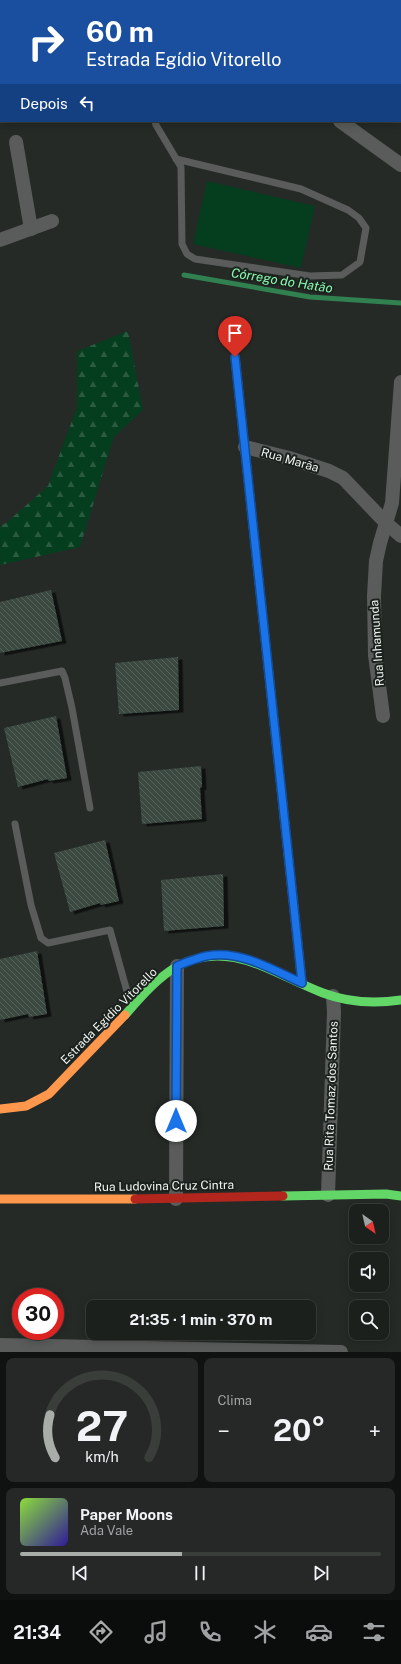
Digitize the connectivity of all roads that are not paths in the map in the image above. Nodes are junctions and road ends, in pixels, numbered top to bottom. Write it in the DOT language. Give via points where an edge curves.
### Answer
graph roads {
  1 [pos="155,122"];
  2 [pos="341,122"];
  3 [pos="16,142"];
  4 [pos="176,159"];
  5 [pos="401,165"];
  6 [pos="52,221"];
  7 [pos="31,229"];
  8 [pos="0,240"];
  9 [pos="235,357"];
  10 [pos="401,382"];
  11 [pos="245,447"];
  12 [pos="386,523"];
  13 [pos="401,536"];
  14 [pos="0,684"];
  15 [pos="383,716"];
  16 [pos="90,808"];
  17 [pos="14,824"];
  18 [pos="177,966"];
  19 [pos="302,983"];
  20 [pos="333,996"];
  21 [pos="401,1000"];
  22 [pos="132,1008"];
  23 [pos="0,1109"];
  24 [pos="328,1195"];
  25 [pos="401,1196"];
  26 [pos="0,1199"];
  27 [pos="176,1199"];
  28 [pos="0,1345"];
  29 [pos="340,1352"];
  1 -- 4 [label="lane"];
  2 -- 5 [label="street"];
  3 -- 7 [label="street"];
  4 -- 4 [label="lane" via="301,189 348,210 359,218 366,228 360,262 342,275 310,276 195,259 187,254 182,244 181,167"];
  6 -- 7 [label="street"];
  7 -- 8 [label="street"];
  9 -- 11 [label="street, Rua Marãa"];
  10 -- 12 [label="street, Rua Inhamunda" via="394,490"];
  11 -- 12 [label="street, Rua Marãa" via="289,458 342,478"];
  11 -- 19 [label="street"];
  12 -- 13 [label="street, Rua Marãa"];
  12 -- 15 [label="street, Rua Inhamunda" via="376,561 374,596 375,655"];
  14 -- 16 [label="lane" via="62,671 72,708"];
  17 -- 22 [label="lane" via="31,905 41,938 48,943 110,930"];
  18 -- 19 [label="street, Estrada Egídio Vitorello" via="196,958 225,955 251,961"];
  18 -- 22 [label="street, Estrada Egídio Vitorello"];
  18 -- 27 [label="street"];
  19 -- 20 [label="street, Estrada Egídio Vitorello"];
  20 -- 21 [label="street, Estrada Egídio Vitorello" via="380,1003"];
  20 -- 24 [label="street, Rua Rita Tomaz dos Santos"];
  22 -- 23 [label="street, Estrada Egídio Vitorello" via="49,1094 23,1107"];
  24 -- 25 [label="street, Rua Ludovina Cruz Cintra"];
  24 -- 27 [label="street, Rua Ludovina Cruz Cintra"];
  26 -- 27 [label="street, Rua Ludovina Cruz Cintra"];
  28 -- 29 [label="street"];
}
